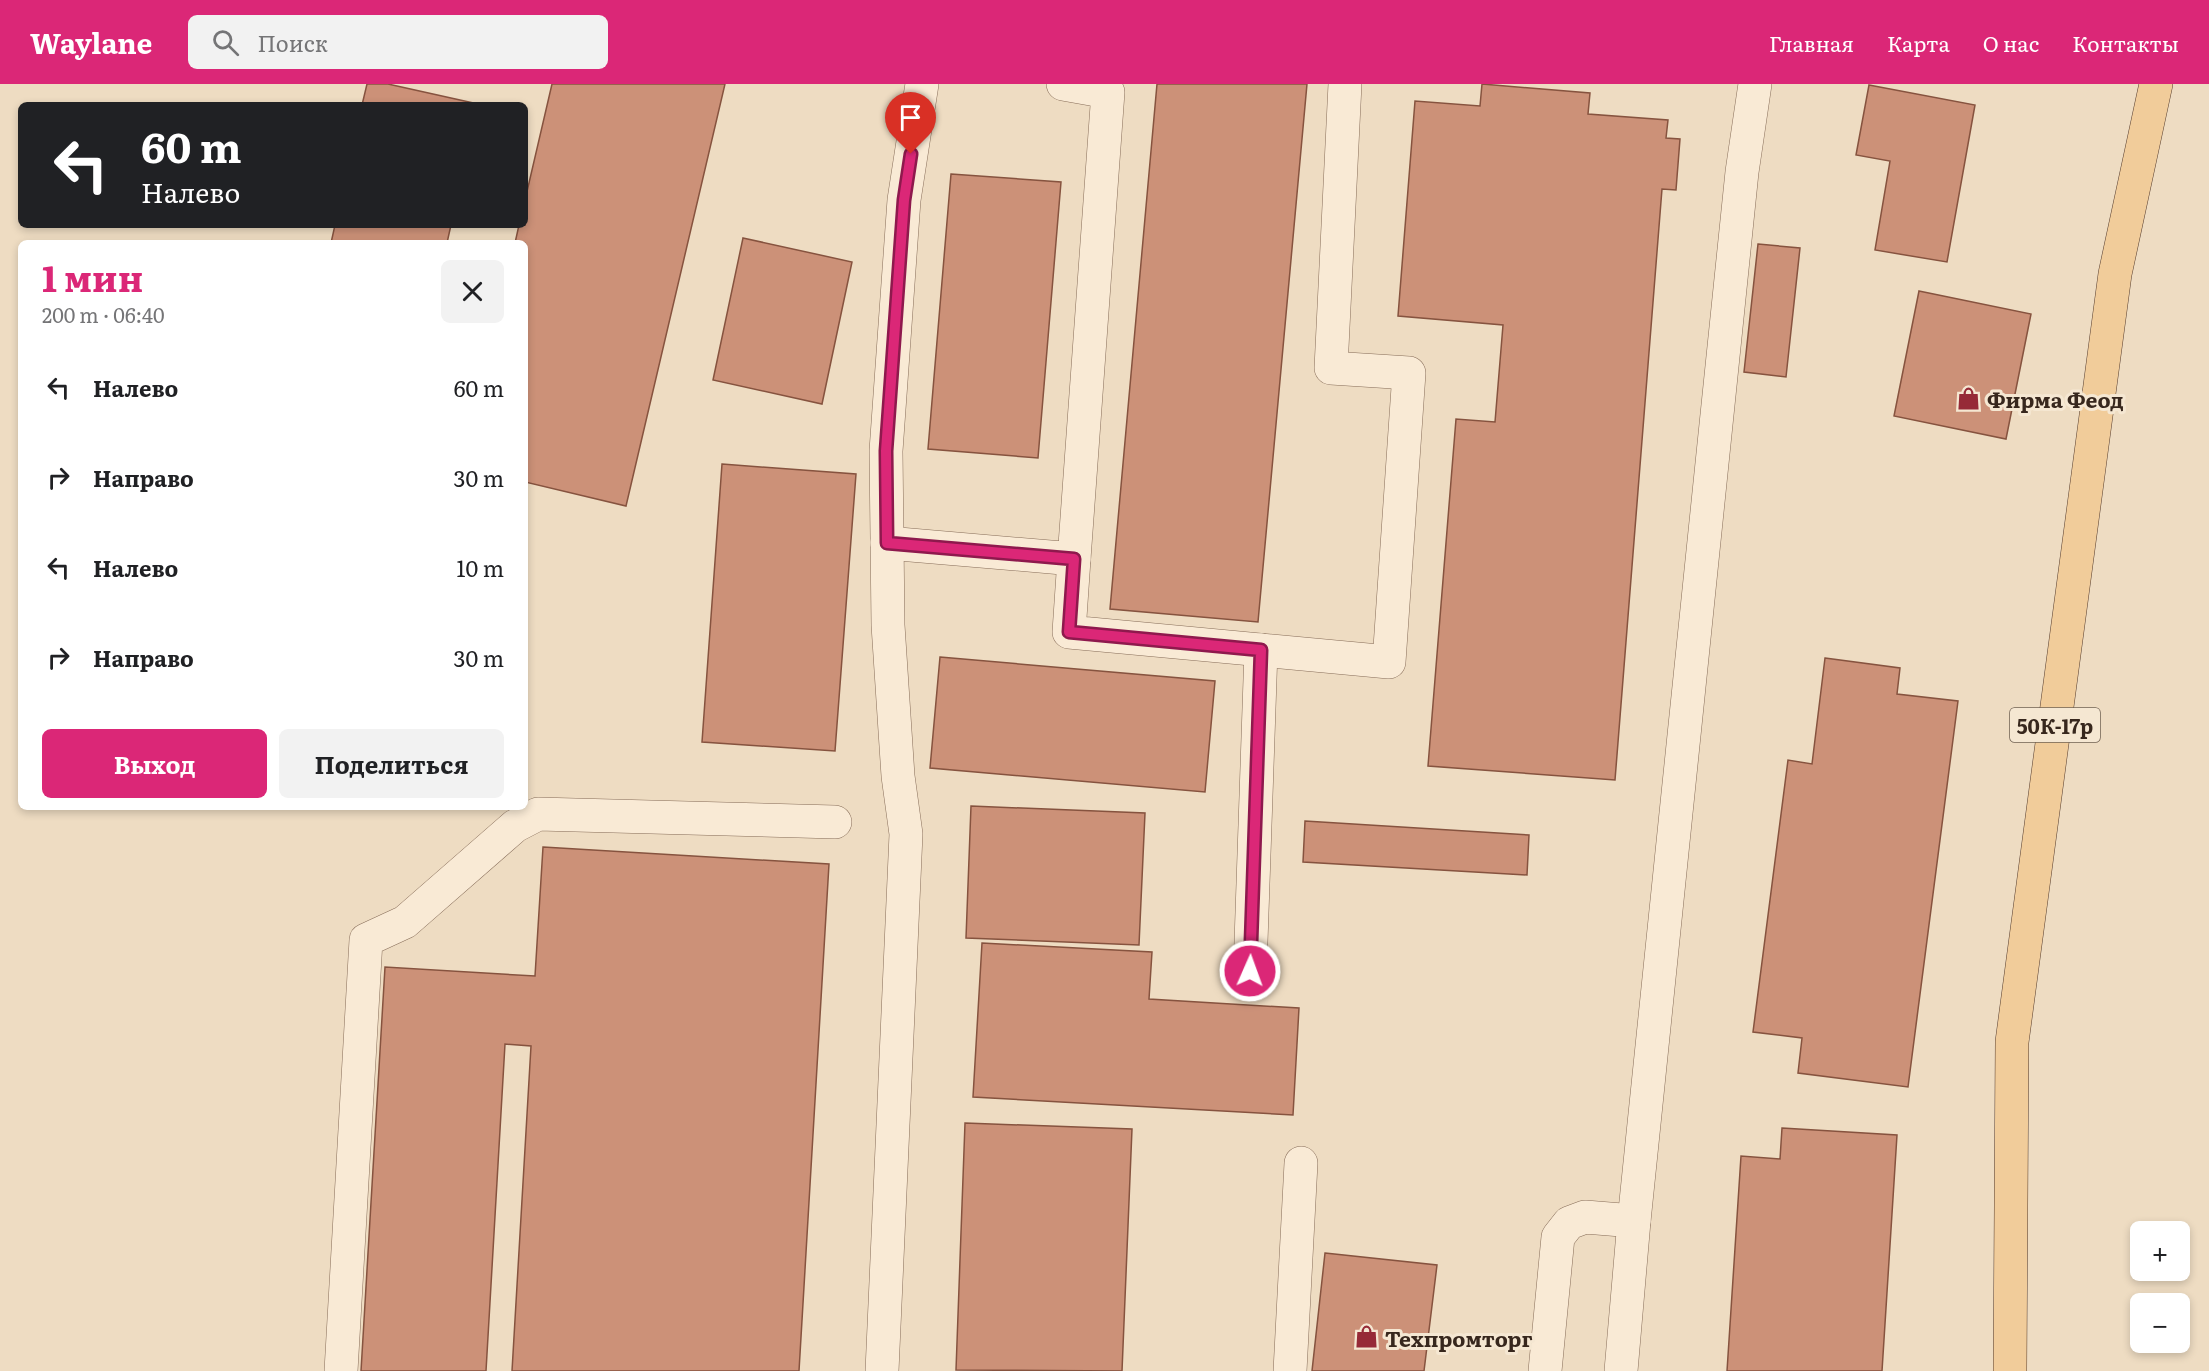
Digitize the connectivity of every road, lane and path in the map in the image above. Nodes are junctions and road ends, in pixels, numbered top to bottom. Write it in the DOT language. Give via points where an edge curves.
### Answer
graph roads {
  1 [pos="922,84"];
  2 [pos="1063,84"];
  3 [pos="1345,84"];
  4 [pos="1755,84"];
  5 [pos="2156,84"];
  6 [pos="1110,88"];
  7 [pos="887,543"];
  8 [pos="1074,559"];
  9 [pos="1261,650"];
  10 [pos="836,822"];
  11 [pos="1250,971"];
  12 [pos="1301,1163"];
  13 [pos="1634,1221"];
  14 [pos="341,1371"];
  15 [pos="882,1371"];
  16 [pos="1290,1371"];
  17 [pos="1545,1371"];
  18 [pos="1621,1371"];
  19 [pos="2010,1371"];
  1 -- 7 [label="lane" via="904,200 886,451"];
  2 -- 6 [label="lane"];
  3 -- 9 [label="lane" via="1331,368 1409,373 1389,662"];
  4 -- 13 [label="lane" via="1742,172"];
  5 -- 19 [label="main road, 50К-17р" via="2115,274 2012,1042"];
  6 -- 8 [label="lane"];
  7 -- 8 [label="lane"];
  7 -- 15 [label="lane" via="891,672 906,834"];
  8 -- 9 [label="lane" via="1069,632"];
  9 -- 11 [label="lane"];
  10 -- 14 [label="lane" via="538,814 515,826 405,922 366,940"];
  12 -- 16 [label="lane"];
  13 -- 17 [label="lane" via="1585,1217 1569,1223 1558,1237"];
  13 -- 18 [label="lane"];
}
